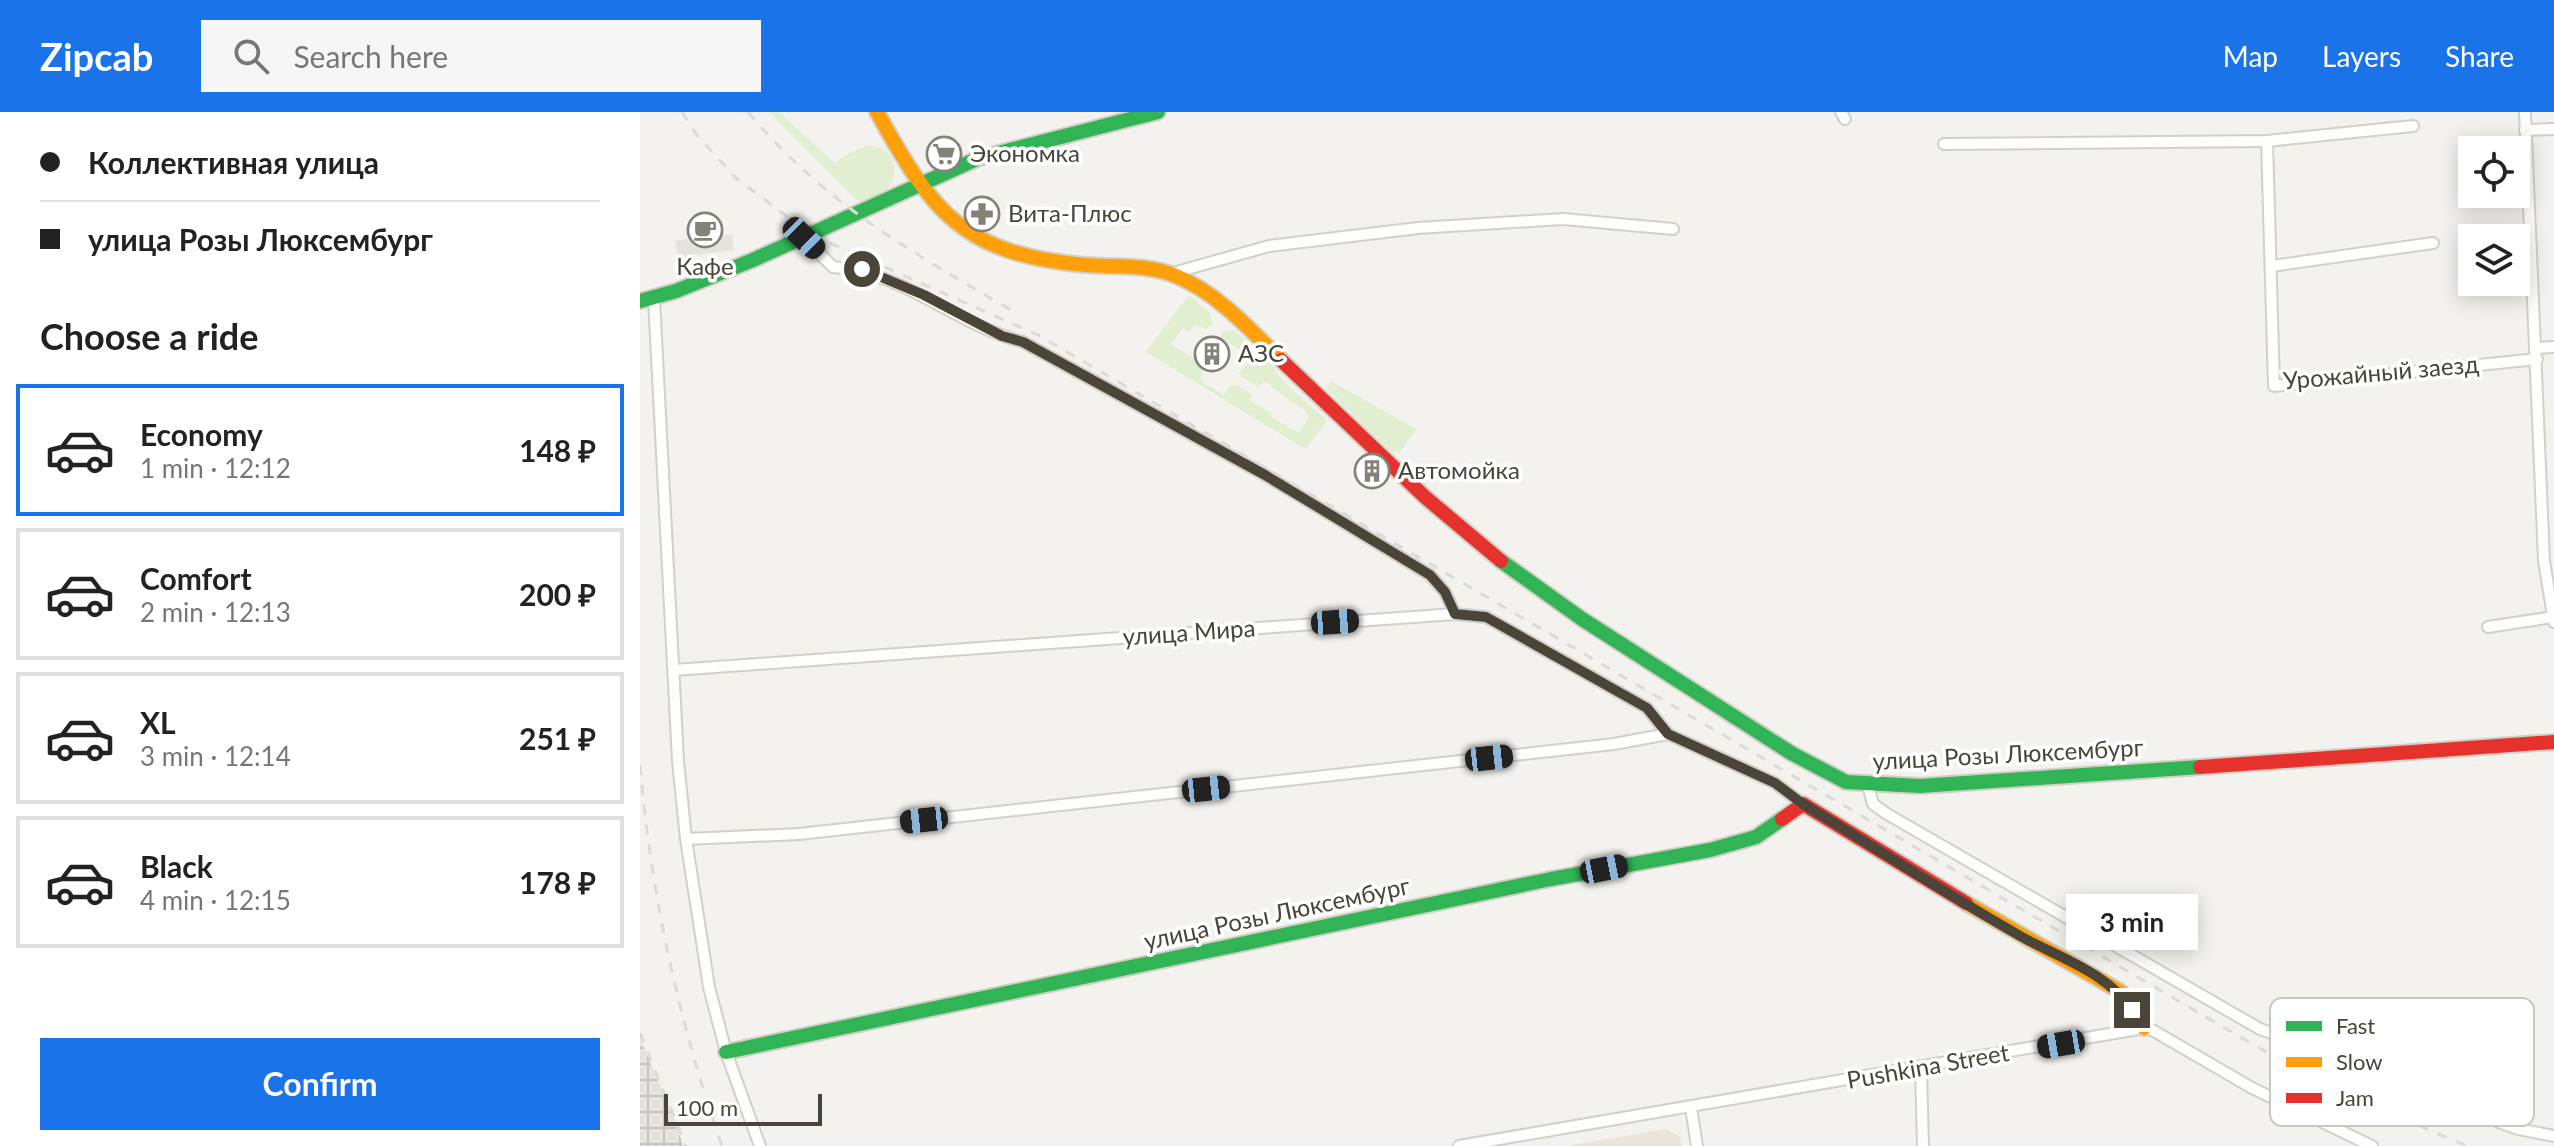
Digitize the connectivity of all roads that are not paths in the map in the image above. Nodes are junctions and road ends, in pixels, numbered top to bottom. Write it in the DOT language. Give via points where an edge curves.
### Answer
graph roads {
  1 [pos="877,112"];
  2 [pos="1158,112"];
  3 [pos="2525,112"];
  4 [pos="2413,126"];
  5 [pos="2554,129"];
  6 [pos="2525,130"];
  7 [pos="2267,141"];
  8 [pos="1944,144"];
  9 [pos="921,186"];
  10 [pos="1673,229"];
  11 [pos="804,238"];
  12 [pos="2433,243"];
  13 [pos="2272,266"];
  14 [pos="1173,273"];
  15 [pos="647,300"];
  16 [pos="2554,347"];
  17 [pos="2536,353"];
  18 [pos="1455,614"];
  19 [pos="2554,620"];
  20 [pos="2488,627"];
  21 [pos="674,670"];
  22 [pos="1668,734"];
  23 [pos="2554,742"];
  24 [pos="1868,785"];
  25 [pos="1803,804"];
  26 [pos="686,839"];
  27 [pos="2144,1028"];
  28 [pos="2270,1033"];
  29 [pos="726,1052"];
  30 [pos="1921,1069"];
  31 [pos="2270,1097"];
  32 [pos="1691,1108"];
  33 [pos="2331,1126"];
  34 [pos="2516,1126"];
  35 [pos="2554,1136"];
  36 [pos="760,1146"];
  37 [pos="1459,1146"];
  38 [pos="1697,1146"];
  39 [pos="1923,1146"];
  40 [pos="2372,1146"];
  1 -- 9 [label="main road, улица Розы Люксембург"];
  2 -- 9 [label="main road" via="979,158"];
  3 -- 6 [label="street"];
  4 -- 7 [label="street"];
  5 -- 6 [label="street"];
  6 -- 17 [label="street"];
  7 -- 8 [label="street"];
  7 -- 13 [label="street, Урожайный заезд"];
  9 -- 11 [label="main road"];
  9 -- 14 [label="main road, улица Розы Люксембург" via="964,233 1004,253 1042,262"];
  10 -- 14 [label="street" via="1563,219 1418,228 1269,246"];
  11 -- 15 [label="main road"];
  11 -- 18 [label="street" via="833,267 887,278 1023,342 1265,475 1430,575"];
  12 -- 13 [label="street"];
  13 -- 17 [label="street, Урожайный заезд" via="2274,386"];
  14 -- 24 [label="main road, улица Розы Люксембург" via="1249,328 1335,414 1496,559 1617,642 1824,771"];
  15 -- 21 [label="street"];
  16 -- 17 [label="street"];
  17 -- 19 [label="street" via="2544,561"];
  18 -- 21 [label="street, улица Мира"];
  18 -- 22 [label="street, улица Мира" via="1486,617 1647,708"];
  19 -- 20 [label="street"];
  21 -- 26 [label="street"];
  22 -- 25 [label="street" via="1775,783"];
  22 -- 26 [label="street" via="814,832"];
  23 -- 24 [label="main road, улица Розы Люксембург" via="1920,786"];
  24 -- 28 [label="street" via="1873,804 1887,814"];
  25 -- 27 [label="main road" via="2109,984 2121,992"];
  25 -- 29 [label="main road, улица Розы Люксембург" via="1756,837 1710,850"];
  26 -- 29 [label="street" via="709,987"];
  27 -- 30 [label="street, Pushkina Street"];
  27 -- 31 [label="street"];
  29 -- 36 [label="street"];
  30 -- 32 [label="street, Pushkina Street"];
  30 -- 39 [label="street"];
  32 -- 37 [label="street, Pushkina Street"];
  32 -- 38 [label="street"];
  33 -- 40 [label="street"];
  34 -- 35 [label="street"];
}
